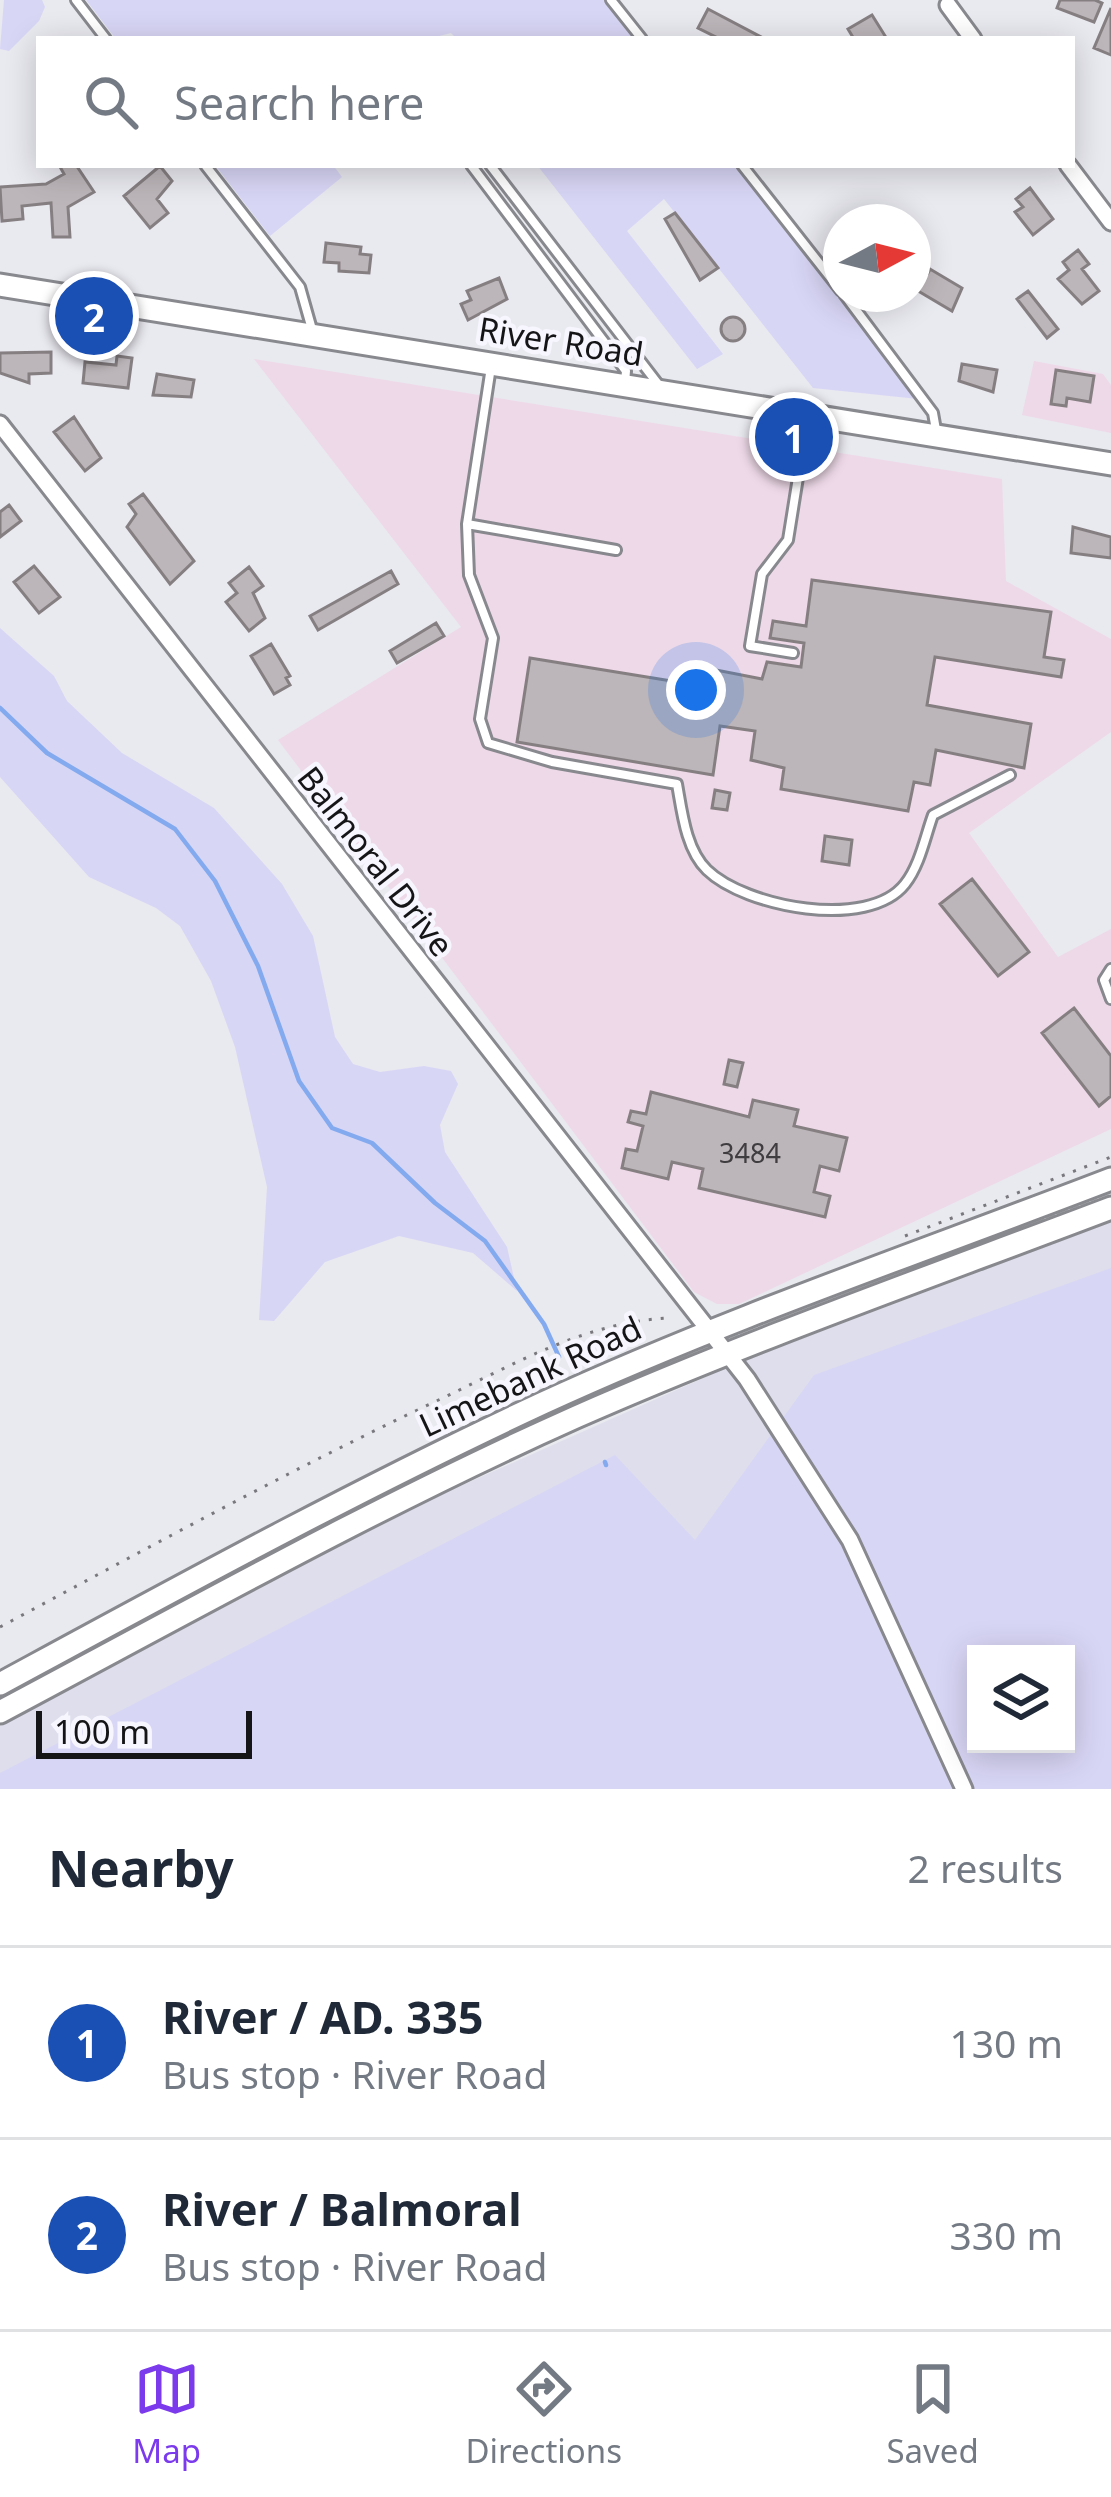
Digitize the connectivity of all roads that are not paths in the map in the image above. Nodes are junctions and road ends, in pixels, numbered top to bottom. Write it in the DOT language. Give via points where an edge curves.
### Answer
graph roads {
  1 [pos="76,0"];
  2 [pos="611,0"];
  3 [pos="948,5"];
  4 [pos="104,36"];
  5 [pos="640,36"];
  6 [pos="972,36"];
  7 [pos="207,168"];
  8 [pos="473,168"];
  9 [pos="492,168"];
  10 [pos="744,168"];
  11 [pos="1070,168"];
  12 [pos="1111,222"];
  13 [pos="823,268"];
  14 [pos="0,285"];
  15 [pos="857,312"];
  16 [pos="314,335"];
  17 [pos="491,364"];
  18 [pos="624,384"];
  19 [pos="663,390"];
  20 [pos="808,415"];
  21 [pos="0,424"];
  22 [pos="936,436"];
  23 [pos="1111,464"];
  24 [pos="467,524"];
  25 [pos="616,550"];
  26 [pos="794,653"];
  27 [pos="1010,775"];
  28 [pos="1111,969"];
  29 [pos="1111,999"];
  30 [pos="1111,1179"];
  31 [pos="1111,1208"];
  32 [pos="710,1331"];
  33 [pos="728,1353"];
  34 [pos="0,1684"];
  35 [pos="0,1712"];
  36 [pos="964,1789"];
  1 -- 4 [label="lane"];
  2 -- 5 [label="lane"];
  3 -- 6 [label="street"];
  7 -- 16 [label="lane" via="300,287"];
  8 -- 18 [label="lane" via="626,371"];
  9 -- 19 [label="lane"];
  10 -- 13 [label="lane"];
  11 -- 12 [label="street"];
  14 -- 16 [label="main road, River Road"];
  15 -- 22 [label="lane" via="933,413"];
  16 -- 17 [label="main road, River Road"];
  17 -- 18 [label="main road, River Road"];
  17 -- 24 [label="lane"];
  18 -- 19 [label="main road, River Road"];
  19 -- 20 [label="main road, River Road"];
  20 -- 22 [label="main road, River Road"];
  20 -- 26 [label="lane" via="788,540 761,574 750,646"];
  21 -- 32 [label="street, Balmoral Drive"];
  22 -- 23 [label="main road, River Road"];
  24 -- 25 [label="lane"];
  24 -- 27 [label="lane" via="469,575 493,638 483,738 552,762 676,784 694,854 747,895 822,909 876,903 904,884 933,815"];
  28 -- 29 [label="lane" via="1104,980"];
  30 -- 32 [label="main road, Limebank Road"];
  31 -- 33 [label="main road, Limebank Road"];
  32 -- 33 [label="street, Balmoral Drive"];
  32 -- 34 [label="main road, Limebank Road" via="403,1470"];
  33 -- 35 [label="main road, Limebank Road" via="400,1501"];
  33 -- 36 [label="street, Balmoral Drive" via="850,1540"];
}
